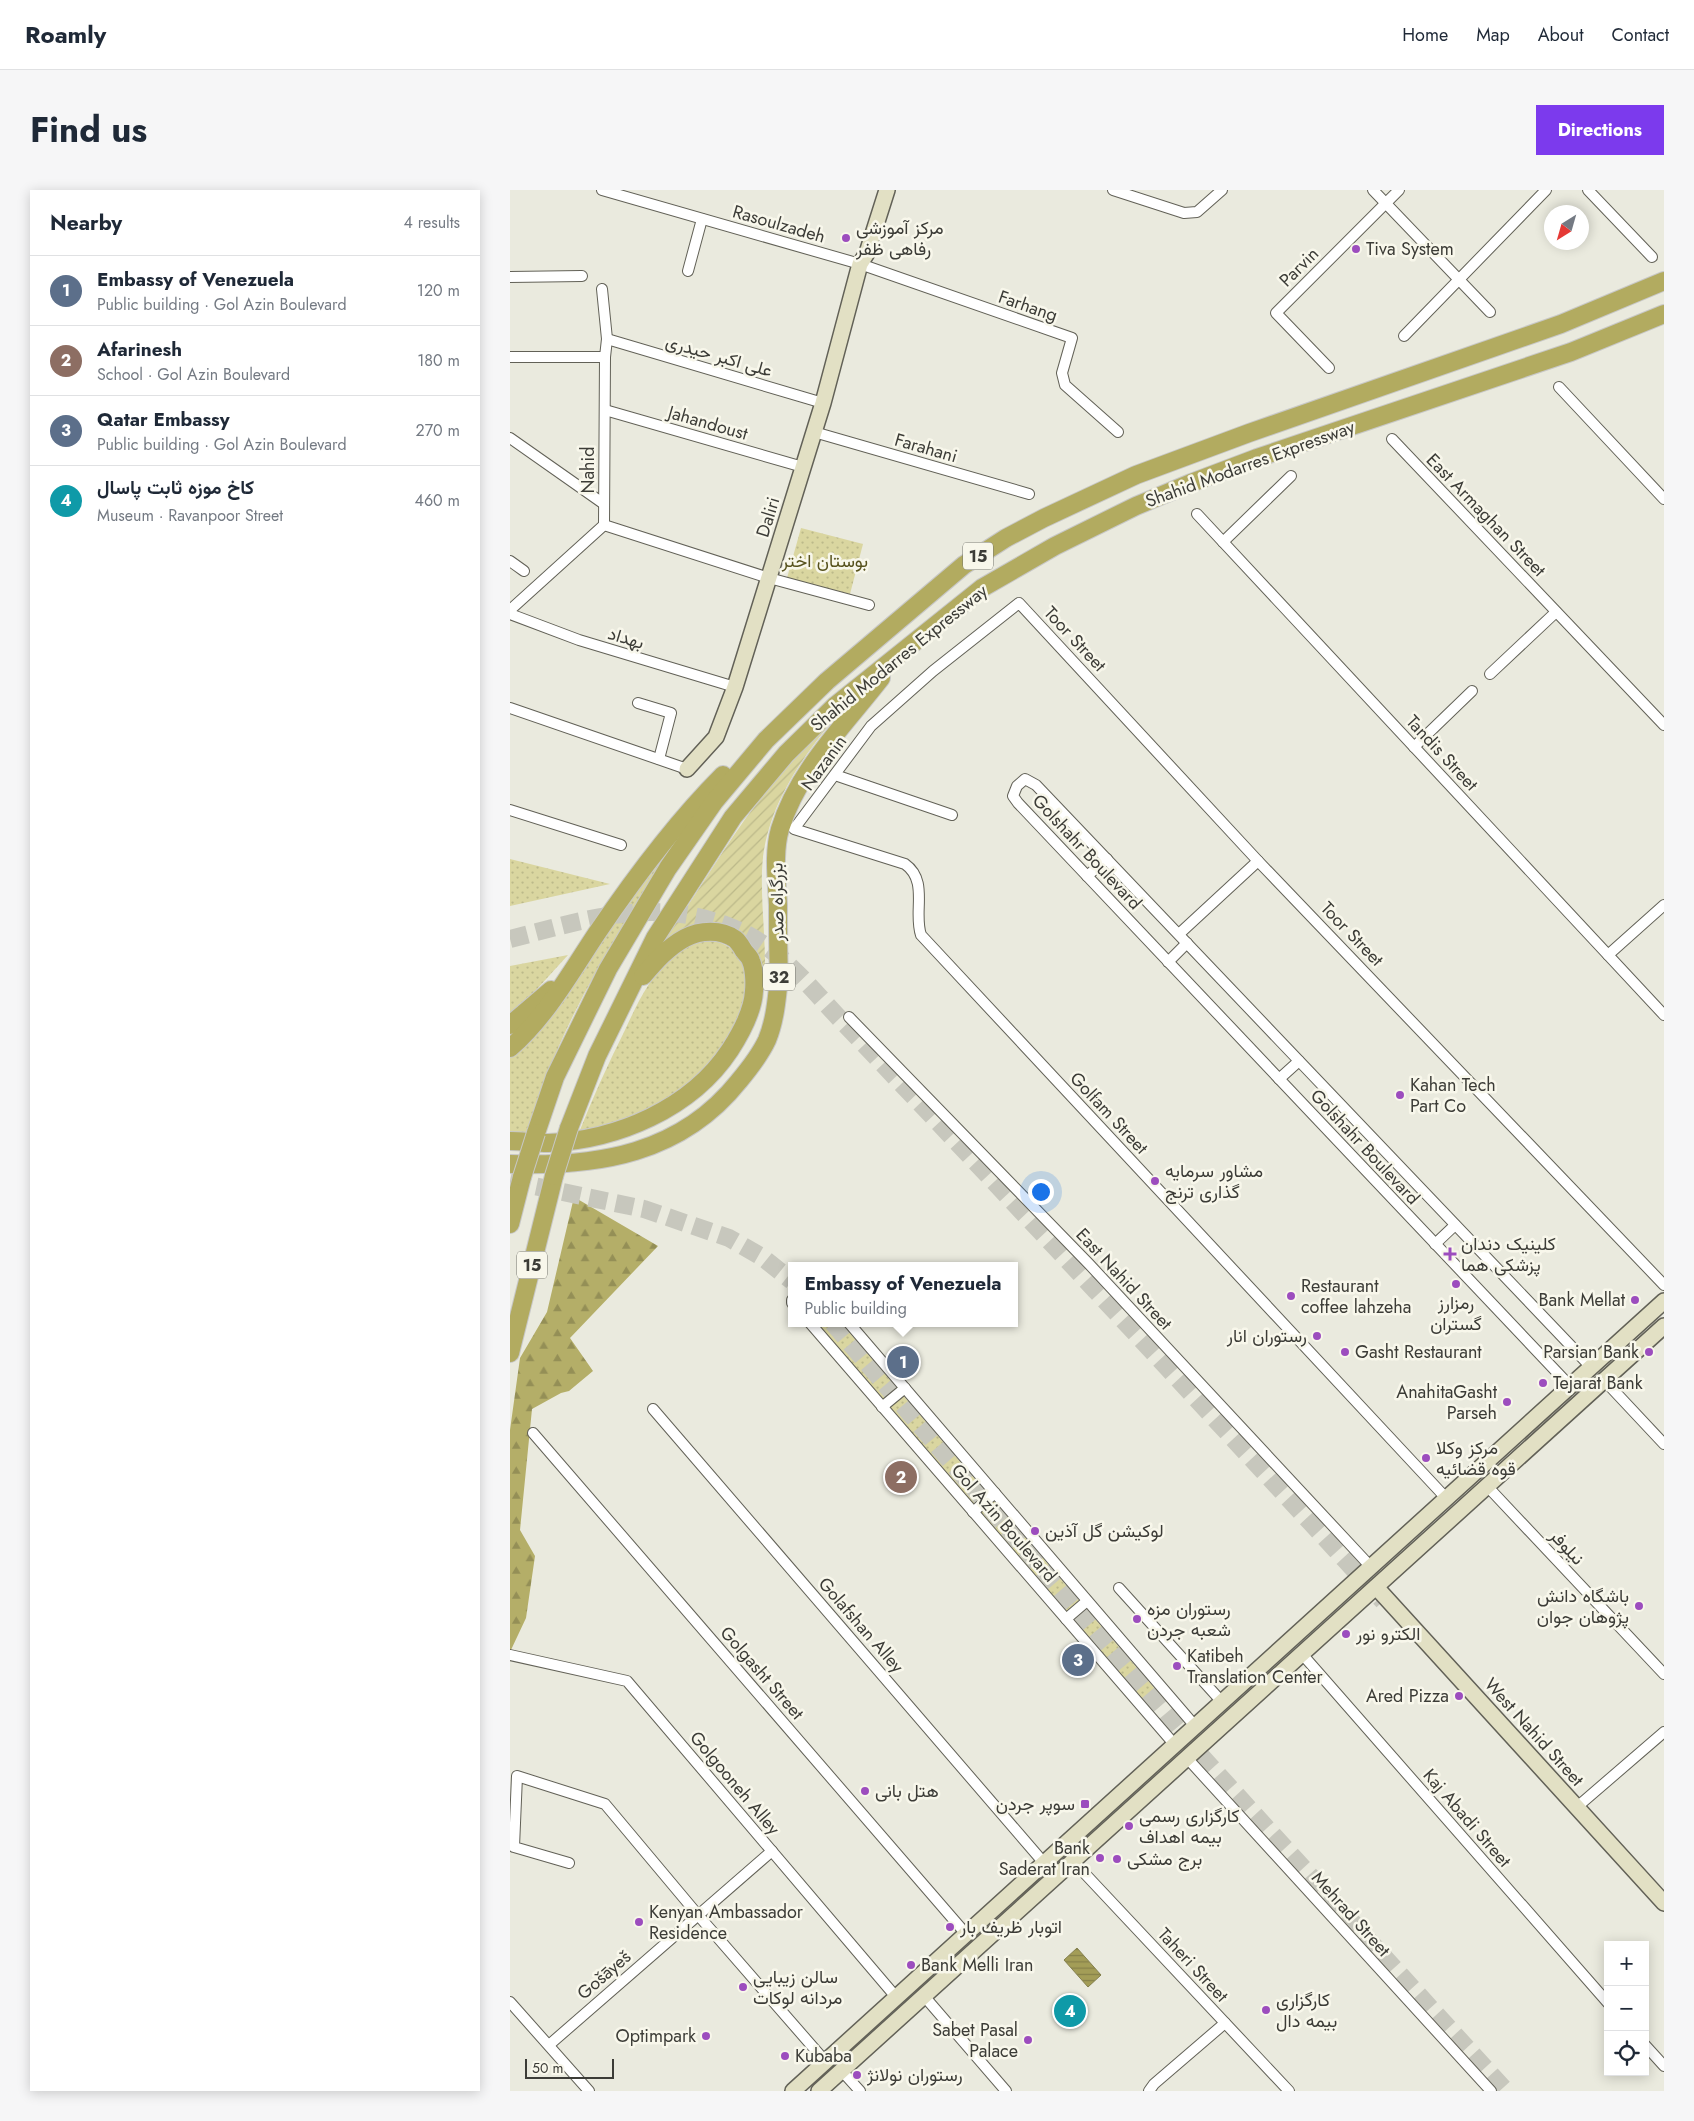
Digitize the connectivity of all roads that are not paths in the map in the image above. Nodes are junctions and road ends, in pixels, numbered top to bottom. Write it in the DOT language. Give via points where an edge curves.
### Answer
graph roads {
  1 [pos="877,190"];
  2 [pos="887,190"];
  3 [pos="1113,190"];
  4 [pos="1222,190"];
  5 [pos="1372,190"];
  6 [pos="1399,190"];
  7 [pos="1546,190"];
  8 [pos="1588,190"];
  9 [pos="608,191"];
  10 [pos="1386,204"];
  11 [pos="702,219"];
  12 [pos="1652,257"];
  13 [pos="860,264"];
  14 [pos="688,270"];
  15 [pos="582,276"];
  16 [pos="510,277"];
  17 [pos="1459,280"];
  18 [pos="1664,282"];
  19 [pos="602,289"];
  20 [pos="1490,312"];
  21 [pos="1664,314"];
  22 [pos="1404,336"];
  23 [pos="606,339"];
  24 [pos="510,357"];
  25 [pos="605,357"];
  26 [pos="1330,368"];
  27 [pos="1558,386"];
  28 [pos="823,403"];
  29 [pos="604,410"];
  30 [pos="814,432"];
  31 [pos="1118,432"];
  32 [pos="510,438"];
  33 [pos="1392,439"];
  34 [pos="803,467"];
  35 [pos="1291,476"];
  36 [pos="1029,494"];
  37 [pos="1664,499"];
  38 [pos="604,504"];
  39 [pos="1197,514"];
  40 [pos="604,525"];
  41 [pos="1222,542"];
  42 [pos="510,561"];
  43 [pos="524,571"];
  44 [pos="769,578"];
  45 [pos="1019,603"];
  46 [pos="868,605"];
  47 [pos="510,610"];
  48 [pos="1556,612"];
  49 [pos="510,614"];
  50 [pos="904,650"];
  51 [pos="1490,674"];
  52 [pos="734,687"];
  53 [pos="1472,691"];
  54 [pos="638,703"];
  55 [pos="510,708"];
  56 [pos="1664,725"];
  57 [pos="766,740"];
  58 [pos="1414,747"];
  59 [pos="659,759"];
  60 [pos="687,769"];
  61 [pos="835,775"];
  62 [pos="510,810"];
  63 [pos="952,815"];
  64 [pos="794,829"];
  65 [pos="621,845"];
  66 [pos="1107,858"];
  67 [pos="1258,861"];
  68 [pos="1088,876"];
  69 [pos="1664,905"];
  70 [pos="1179,934"];
  71 [pos="1187,944"];
  72 [pos="1608,955"];
  73 [pos="1168,962"];
  74 [pos="567,978"];
  75 [pos="620,1006"];
  76 [pos="1664,1015"];
  77 [pos="849,1017"];
  78 [pos="510,1025"];
  79 [pos="510,1048"];
  80 [pos="1300,1061"];
  81 [pos="1279,1079"];
  82 [pos="510,1141"];
  83 [pos="510,1164"];
  84 [pos="510,1224"];
  85 [pos="1455,1225"];
  86 [pos="1435,1244"];
  87 [pos="1664,1285"];
  88 [pos="1664,1301"];
  89 [pos="1664,1326"];
  90 [pos="813,1327"];
  91 [pos="852,1327"];
  92 [pos="510,1353"];
  93 [pos="1591,1367"];
  94 [pos="1604,1380"];
  95 [pos="1570,1386"];
  96 [pos="904,1388"];
  97 [pos="882,1407"];
  98 [pos="652,1409"];
  99 [pos="533,1433"];
  100 [pos="1664,1444"];
  101 [pos="1487,1486"];
  102 [pos="995,1493"];
  103 [pos="1446,1498"];
  104 [pos="973,1512"];
  105 [pos="1371,1566"];
  106 [pos="1376,1587"];
  107 [pos="1119,1588"];
  108 [pos="1088,1601"];
  109 [pos="1066,1619"];
  110 [pos="1302,1654"];
  111 [pos="510,1655"];
  112 [pos="1664,1674"];
  113 [pos="1222,1702"];
  114 [pos="1195,1726"];
  115 [pos="1664,1732"];
  116 [pos="1175,1745"];
  117 [pos="1187,1758"];
  118 [pos="1577,1807"];
  119 [pos="772,1851"];
  120 [pos="1073,1861"];
  121 [pos="569,1863"];
  122 [pos="1044,1863"];
  123 [pos="1664,1903"];
  124 [pos="698,1915"];
  125 [pos="966,1934"];
  126 [pos="978,1947"];
  127 [pos="924,1996"];
  128 [pos="896,1997"];
  129 [pos="1604,1998"];
  130 [pos="510,2002"];
  131 [pos="1225,2023"];
  132 [pos="548,2045"];
  133 [pos="1649,2049"];
  134 [pos="826,2061"];
  135 [pos="1664,2066"];
  136 [pos="842,2070"];
  137 [pos="589,2091"];
  138 [pos="793,2091"];
  139 [pos="819,2091"];
  140 [pos="860,2091"];
  141 [pos="1006,2091"];
  142 [pos="1149,2091"];
  143 [pos="1289,2091"];
  144 [pos="1491,2091"];
  1 -- 13 [label="main road, Daliri" via="858,252"];
  2 -- 13 [label="main road, Daliri" via="867,253"];
  3 -- 4 [label="street" via="1184,213 1196,212"];
  5 -- 10 [label="street"];
  6 -- 10 [label="street, Parvin"];
  7 -- 17 [label="street"];
  8 -- 12 [label="street"];
  9 -- 11 [label="street, Rasoulzadeh"];
  10 -- 17 [label="street"];
  10 -- 26 [label="street, Parvin" via="1276,314"];
  11 -- 13 [label="street, Rasoulzadeh"];
  11 -- 14 [label="street"];
  13 -- 28 [label="main road, Daliri"];
  13 -- 31 [label="street, Farhang" via="1072,338 1062,380"];
  15 -- 16 [label="street"];
  17 -- 20 [label="street"];
  17 -- 22 [label="street"];
  18 -- 57 [label="highway, Shahid Modarres Expressway / 15" via="1561,324 1180,458 1044,518 964,565 827,680"];
  19 -- 23 [label="street, Nahid"];
  21 -- 50 [label="highway, Shahid Modarres Expressway / 15" via="1571,352 1257,458 1136,506 1017,566 982,588"];
  23 -- 25 [label="street, Nahid"];
  23 -- 28 [label="street, علی اکبر حیدری"];
  24 -- 25 [label="street"];
  25 -- 29 [label="street, Nahid"];
  27 -- 37 [label="street"];
  28 -- 30 [label="main road, Daliri"];
  29 -- 34 [label="street, Jahandoust"];
  29 -- 38 [label="street, Nahid"];
  30 -- 34 [label="main road, Daliri"];
  30 -- 36 [label="street, Farahani"];
  32 -- 38 [label="street"];
  33 -- 48 [label="street, East Armaghan Street"];
  34 -- 44 [label="main road, Daliri"];
  35 -- 41 [label="street"];
  38 -- 40 [label="street, Nahid"];
  39 -- 41 [label="street, Tandis Street"];
  40 -- 44 [label="street"];
  40 -- 47 [label="street"];
  41 -- 58 [label="street, Tandis Street"];
  42 -- 43 [label="street"];
  44 -- 46 [label="street"];
  44 -- 52 [label="main road, Daliri"];
  45 -- 61 [label="street, Nazanin" via="870,726"];
  45 -- 67 [label="street, Toor Street"];
  48 -- 51 [label="street"];
  48 -- 56 [label="street, East Armaghan Street"];
  49 -- 52 [label="street, بهداد" via="579,640"];
  50 -- 75 [label="highway, Shahid Modarres Expressway / 15" via="836,705 786,754 733,817 655,938"];
  50 -- 83 [label="highway, بزرگراه صدر / 32" via="815,761 793,797 780,830 776,853 777,997 767,1040 748,1070 729,1094 699,1120 664,1142 590,1162"];
  52 -- 60 [label="main road, Daliri" via="716,737"];
  53 -- 58 [label="street"];
  54 -- 59 [label="street" via="671,713"];
  55 -- 59 [label="street"];
  57 -- 74 [label="highway" via="728,770 673,829"];
  57 -- 84 [label="highway, Shahid Modarres Expressway / 15, bridge" via="714,802 674,860 608,969 555,1077"];
  58 -- 72 [label="street, Tandis Street"];
  59 -- 60 [label="street"];
  61 -- 63 [label="street"];
  61 -- 64 [label="street, Nazanin"];
  62 -- 65 [label="street"];
  64 -- 103 [label="street, Golfam Street" via="905,864 913,870 919,887 918,926 921,936"];
  66 -- 68 [label="street"];
  66 -- 68 [label="street, Golshahr Boulevard" via="1036,785 1026,780 1016,786 1013,796 1018,803"];
  66 -- 70 [label="street, Golshahr Boulevard"];
  67 -- 70 [label="street"];
  67 -- 87 [label="street, Toor Street"];
  68 -- 73 [label="street, Golshahr Boulevard"];
  69 -- 72 [label="street"];
  70 -- 71 [label="street, Golshahr Boulevard"];
  71 -- 73 [label="street"];
  71 -- 80 [label="street, Golshahr Boulevard"];
  72 -- 76 [label="street, Tandis Street"];
  73 -- 81 [label="street, Golshahr Boulevard"];
  74 -- 78 [label="highway"];
  74 -- 79 [label="highway" via="535,1023"];
  75 -- 82 [label="highway, 32" via="653,964 686,937 711,930 736,939 751,960 754,991 750,1012 738,1039 723,1061 682,1099 624,1129 548,1143"];
  75 -- 92 [label="highway, Shahid Modarres Expressway / 15, bridge" via="569,1128"];
  77 -- 105 [label="street, East Nahid Street" via="1088,1264"];
  80 -- 81 [label="street"];
  80 -- 85 [label="street, Golshahr Boulevard"];
  81 -- 86 [label="street, Golshahr Boulevard"];
  85 -- 86 [label="street"];
  85 -- 93 [label="street, Golshahr Boulevard"];
  86 -- 95 [label="street, Golshahr Boulevard"];
  88 -- 93 [label="main road"];
  89 -- 94 [label="main road"];
  90 -- 97 [label="street, Gol Azin Boulevard"];
  91 -- 96 [label="street, Gol Azin Boulevard"];
  93 -- 95 [label="main road"];
  94 -- 100 [label="street"];
  94 -- 101 [label="main road"];
  95 -- 103 [label="main road"];
  96 -- 97 [label="street"];
  96 -- 102 [label="street, Gol Azin Boulevard"];
  97 -- 104 [label="street, Gol Azin Boulevard"];
  98 -- 122 [label="street, Golafshan Alley"];
  99 -- 125 [label="street, Golgasht Street"];
  101 -- 106 [label="main road"];
  101 -- 112 [label="street, نیلوفر"];
  102 -- 104 [label="street"];
  102 -- 108 [label="street, Gol Azin Boulevard"];
  103 -- 105 [label="main road"];
  104 -- 109 [label="street, Gol Azin Boulevard"];
  105 -- 113 [label="main road"];
  106 -- 110 [label="main road"];
  106 -- 118 [label="main road, West Nahid Street"];
  107 -- 113 [label="street"];
  108 -- 109 [label="street"];
  108 -- 114 [label="street, Gol Azin Boulevard"];
  109 -- 116 [label="street, Gol Azin Boulevard"];
  110 -- 117 [label="main road"];
  110 -- 129 [label="street, Kaj Abadi Street"];
  111 -- 119 [label="street, Golgooneh Alley" via="627,1681"];
  113 -- 114 [label="main road"];
  114 -- 116 [label="main road"];
  115 -- 118 [label="street"];
  116 -- 122 [label="main road"];
  117 -- 120 [label="main road"];
  117 -- 144 [label="street, Mehrad Street"];
  118 -- 123 [label="main road, West Nahid Street"];
  119 -- 124 [label="street, Gošāyeš"];
  119 -- 128 [label="street, Golgooneh Alley"];
  120 -- 126 [label="main road"];
  120 -- 131 [label="street, Taheri Street"];
  121 -- 124 [label="street" via="514,1847 517,1776 605,1804"];
  122 -- 125 [label="main road"];
  124 -- 132 [label="street, Gošāyeš"];
  124 -- 134 [label="street"];
  125 -- 126 [label="main road"];
  125 -- 128 [label="main road"];
  126 -- 127 [label="main road"];
  127 -- 136 [label="main road"];
  127 -- 141 [label="street"];
  128 -- 134 [label="main road"];
  130 -- 132 [label="street"];
  131 -- 142 [label="street"];
  131 -- 143 [label="street, Taheri Street"];
  132 -- 137 [label="street"];
  133 -- 135 [label="street"];
  134 -- 138 [label="main road"];
  136 -- 139 [label="main road"];
  136 -- 140 [label="street"];
}
